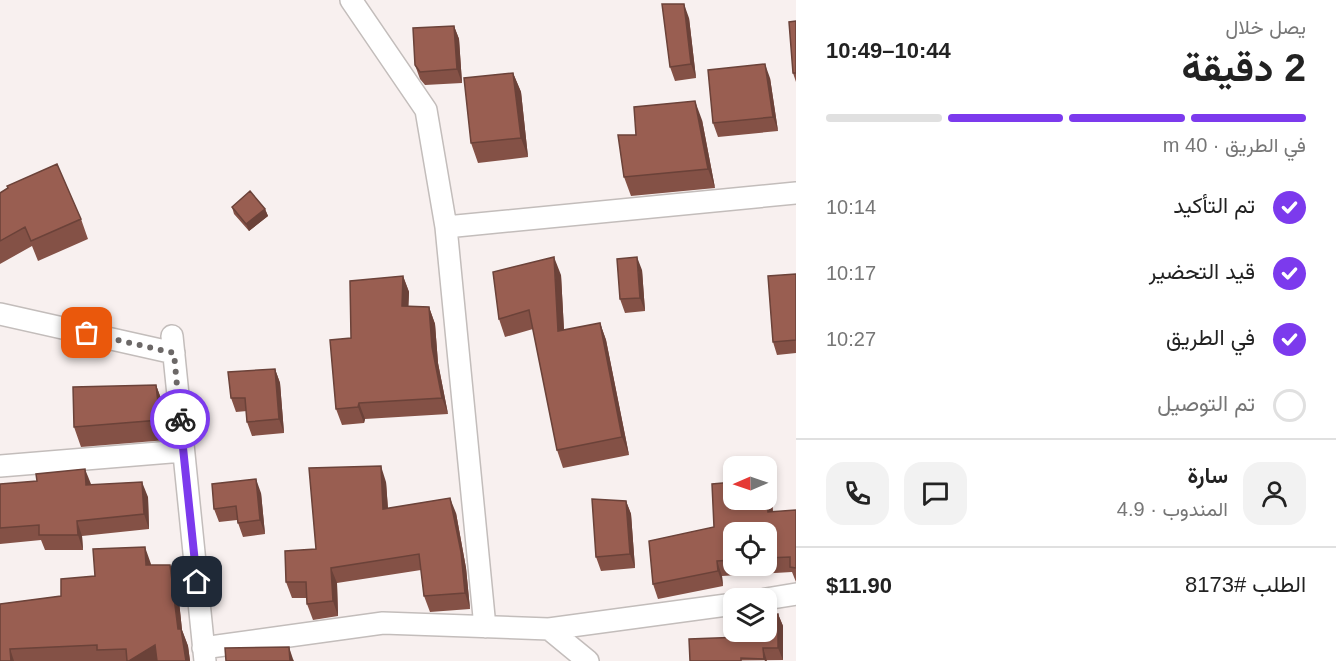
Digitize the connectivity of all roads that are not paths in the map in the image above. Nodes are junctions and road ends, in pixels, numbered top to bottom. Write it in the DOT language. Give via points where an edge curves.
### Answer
graph roads {
  1 [pos="351,0"];
  2 [pos="796,193"];
  3 [pos="446,227"];
  4 [pos="0,314"];
  5 [pos="183,451"];
  6 [pos="0,466"];
  7 [pos="796,594"];
  8 [pos="777,597"];
  9 [pos="723,605"];
  10 [pos="485,627"];
  11 [pos="549,629"];
  12 [pos="204,654"];
  13 [pos="588,661"];
  1 -- 3 [label="street" via="426,110"];
  2 -- 3 [label="street"];
  3 -- 10 [label="street"];
  4 -- 5 [label="street" via="173,344"];
  5 -- 6 [label="street"];
  5 -- 12 [label="street"];
  7 -- 8 [label="street"];
  9 -- 11 [label="street"];
  10 -- 11 [label="street"];
  10 -- 12 [label="street" via="383,623"];
  11 -- 13 [label="street"];
}
